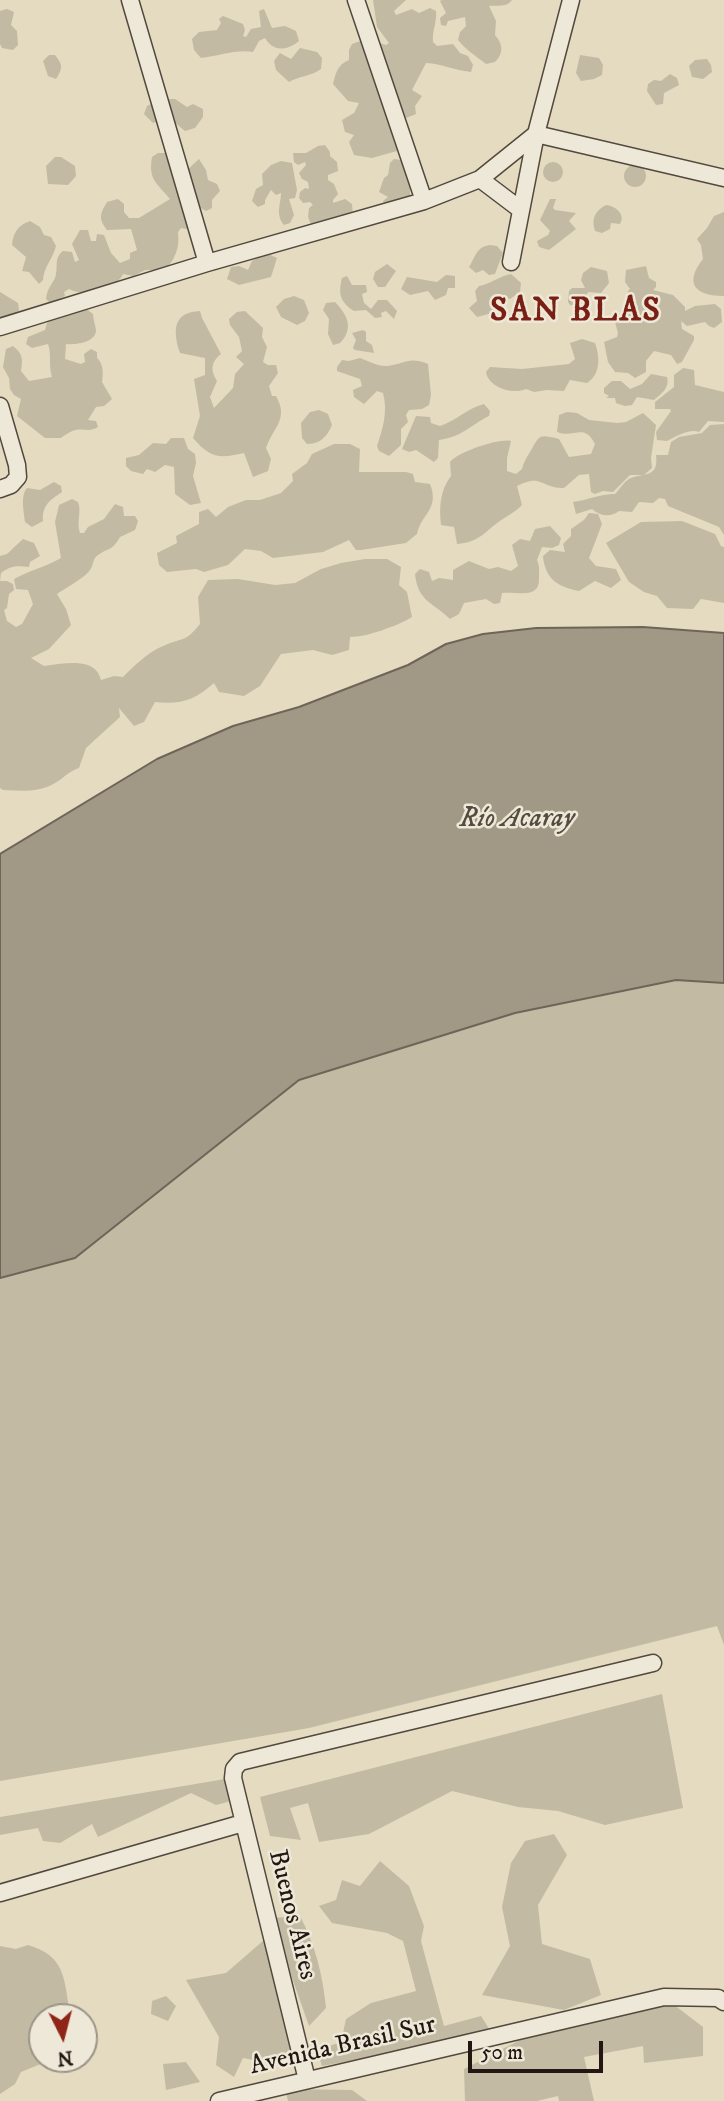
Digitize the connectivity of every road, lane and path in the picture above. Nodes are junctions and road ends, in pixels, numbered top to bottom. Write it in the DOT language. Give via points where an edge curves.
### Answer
graph roads {
  1 [pos="130,0"];
  2 [pos="356,0"];
  3 [pos="571,0"];
  4 [pos="536,134"];
  5 [pos="724,178"];
  6 [pos="480,179"];
  7 [pos="424,201"];
  8 [pos="521,210"];
  9 [pos="207,262"];
  10 [pos="511,262"];
  11 [pos="0,327"];
  12 [pos="0,406"];
  13 [pos="0,489"];
  14 [pos="653,1663"];
  15 [pos="243,1823"];
  16 [pos="0,1892"];
  17 [pos="724,2002"];
  18 [pos="307,2080"];
  19 [pos="219,2101"];
  1 -- 9 [label="street"];
  2 -- 7 [label="street"];
  3 -- 4 [label="street"];
  4 -- 5 [label="street"];
  4 -- 6 [label="street"];
  4 -- 8 [label="street"];
  6 -- 7 [label="street"];
  6 -- 8 [label="street"];
  7 -- 9 [label="street"];
  8 -- 10 [label="street"];
  9 -- 11 [label="street"];
  12 -- 13 [label="street" via="18,477"];
  14 -- 15 [label="street, Buenos Aires" via="240,1762 233,1778"];
  15 -- 16 [label="street"];
  15 -- 18 [label="street, Buenos Aires"];
  17 -- 18 [label="street, Avenida Brasil Sur" via="664,1997"];
  18 -- 19 [label="street, Avenida Brasil Sur"];
}
